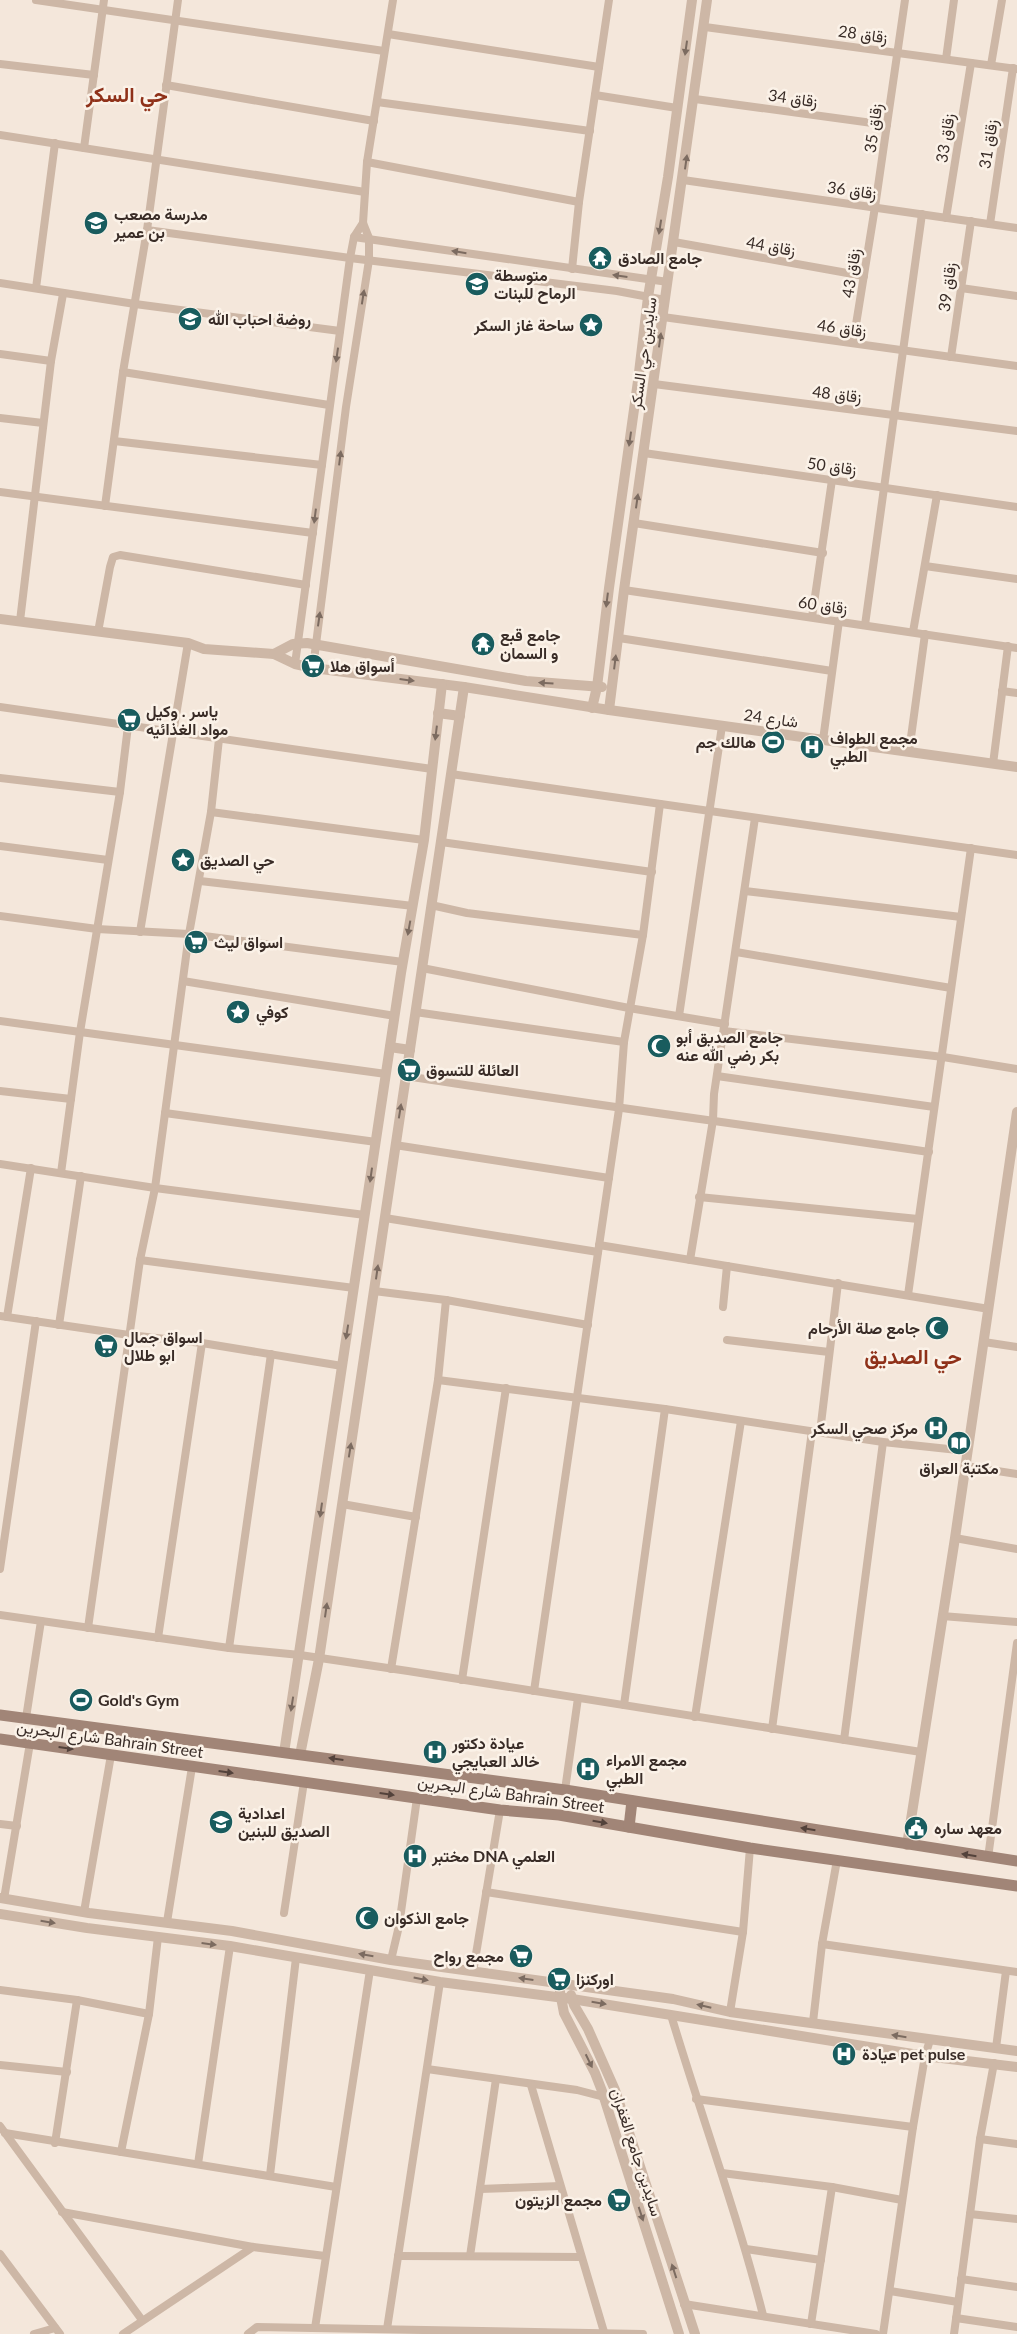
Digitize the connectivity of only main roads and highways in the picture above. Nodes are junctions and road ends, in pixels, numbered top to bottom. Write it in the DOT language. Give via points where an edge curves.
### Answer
graph roads {
  1 [pos="0,1715"];
  2 [pos="0,1739"];
  3 [pos="632,1800"];
  4 [pos="629,1827"];
  5 [pos="1017,1861"];
  6 [pos="1017,1886"];
  3 -- 1 [label="main road, شارع البحرين Bahrain Street, one-way"];
  2 -- 4 [label="main road, شارع البحرين Bahrain Street, one-way"];
  3 -- 4 [label="main road"];
  5 -- 3 [label="main road, شارع البحرين Bahrain Street, one-way"];
  4 -- 6 [label="main road, شارع البحرين Bahrain Street" via="750,1848"];
}
